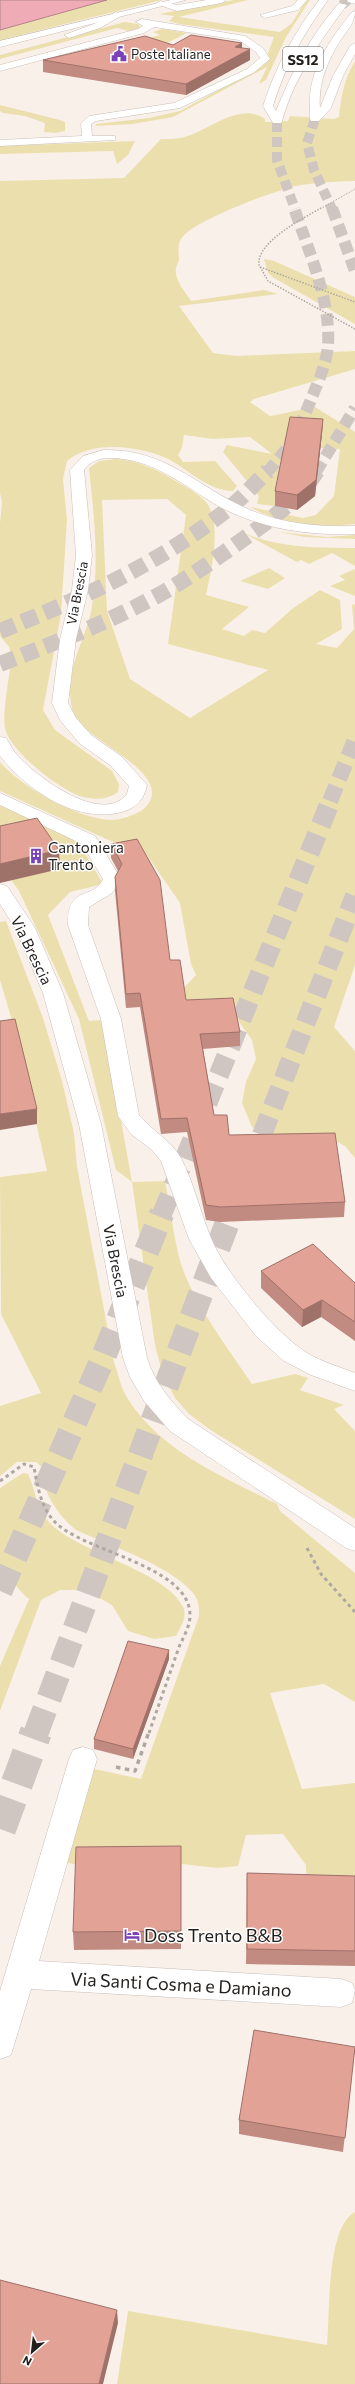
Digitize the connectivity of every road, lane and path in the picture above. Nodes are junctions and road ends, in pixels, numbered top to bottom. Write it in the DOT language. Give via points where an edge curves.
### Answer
graph roads {
  1 [pos="182,0"];
  2 [pos="222,0"];
  3 [pos="303,0"];
  4 [pos="324,0"];
  5 [pos="355,1"];
  6 [pos="346,2"];
  7 [pos="160,4"];
  8 [pos="135,11"];
  9 [pos="355,14"];
  10 [pos="116,15"];
  11 [pos="265,15"];
  12 [pos="142,22"];
  13 [pos="0,44"];
  14 [pos="355,46"];
  15 [pos="0,53"];
  16 [pos="0,68"];
  17 [pos="6,130"];
  18 [pos="111,138"];
  19 [pos="87,139"];
  20 [pos="21,142"];
  21 [pos="0,143"];
  22 [pos="355,189"];
  23 [pos="260,267"];
  24 [pos="355,302"];
  25 [pos="355,329"];
  26 [pos="355,530"];
  27 [pos="0,742"];
  28 [pos="0,798"];
  29 [pos="0,890"];
  30 [pos="355,1382"];
  31 [pos="0,1480"];
  32 [pos="355,1541"];
  33 [pos="318,1569"];
  34 [pos="355,1612"];
  35 [pos="83,1759"];
  36 [pos="21,1974"];
  37 [pos="341,1993"];
  38 [pos="0,2044"];
  1 -- 7 [label="main road"];
  2 -- 7 [label="main road" via="180,8"];
  3 -- 11 [label="main road" via="295,8"];
  4 -- 6 [label="main road, SS12" via="297,34 283,60 268,106 277,121 300,64 318,34"];
  5 -- 6 [label="main road"];
  7 -- 8 [label="main road"];
  8 -- 10 [label="main road"];
  8 -- 12 [label="main road" via="133,16"];
  9 -- 14 [label="main road, SS12" via="343,28 317,78 314,97 315,118 326,108 338,76"];
  10 -- 13 [label="main road"];
  10 -- 15 [label="main road" via="90,29"];
  12 -- 16 [label="main road" via="150,26 141,31"];
  12 -- 19 [label="main road" via="242,38 260,50 265,59 250,71 176,106 93,118 86,123"];
  17 -- 20 [label="main road"];
  18 -- 19 [label="main road"];
  19 -- 20 [label="main road"];
  20 -- 21 [label="main road"];
  22 -- 23 [label="path" via="292,225 265,246 259,258"];
  23 -- 24 [label="path" via="286,274"];
  23 -- 25 [label="path" via="268,281"];
  26 -- 27 [label="main road, Via Brescia" via="309,529 259,518 224,502 159,463 142,457 110,453 88,458 77,470 84,555 80,590 68,639 60,703 68,720 85,739 116,761 138,785 138,793 127,805 115,808 100,809 76,804 30,776"];
  28 -- 30 [label="main road" via="89,840 112,879 111,885 106,889 82,903 78,910 78,925 111,1019 129,1116 171,1159 200,1238 219,1272 264,1330 292,1355 318,1369"];
  29 -- 32 [label="main road, Via Brescia" via="25,928 53,993 90,1124 141,1378 164,1410 179,1425"];
  31 -- 35 [label="path" via="24,1464 34,1467 45,1505 53,1520 72,1533 172,1584 185,1596 190,1607 190,1618 135,1772"];
  33 -- 34 [label="path"];
  35 -- 36 [label="main road"];
  36 -- 37 [label="main road, Via Santi Cosma e Damiano"];
  36 -- 38 [label="main road"];
}
